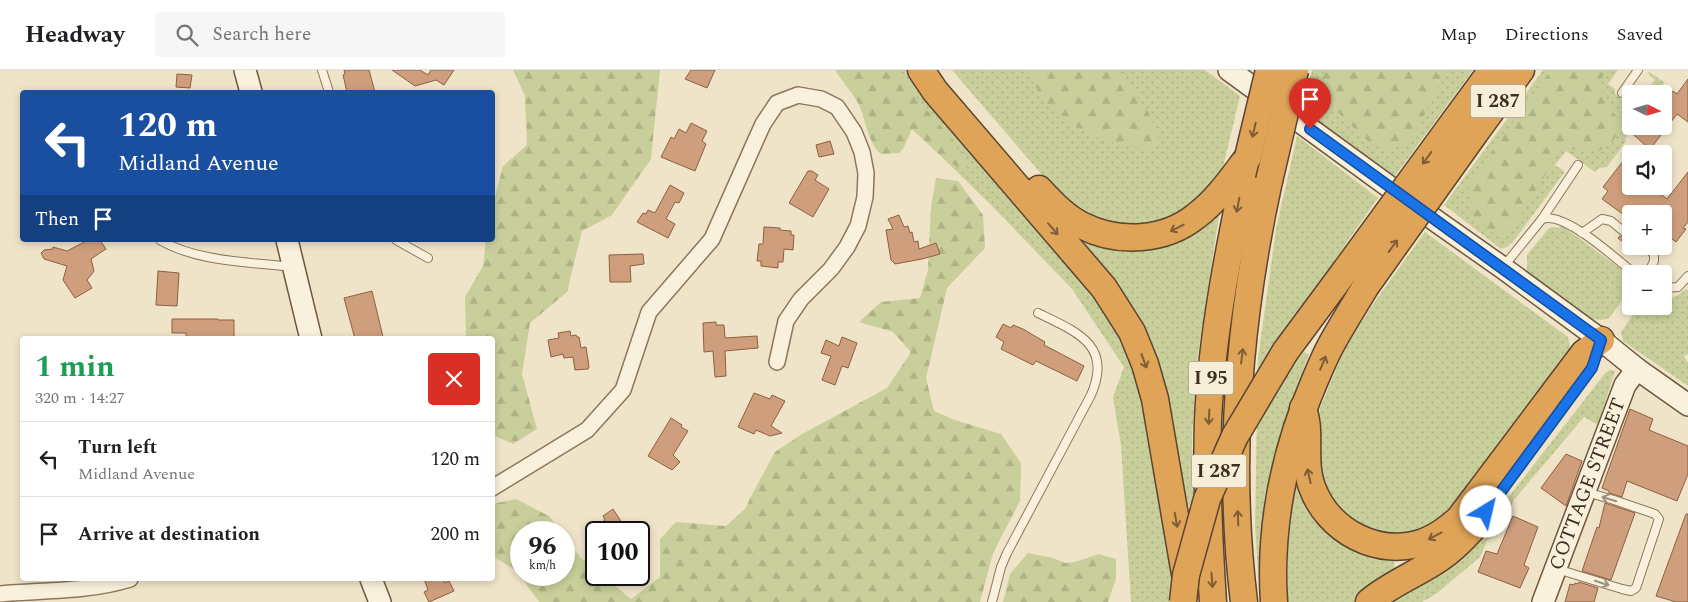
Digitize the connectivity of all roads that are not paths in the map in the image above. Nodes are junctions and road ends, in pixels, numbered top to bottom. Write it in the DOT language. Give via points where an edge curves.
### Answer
graph roads {
  1 [pos="245,70"];
  2 [pos="322,70"];
  3 [pos="921,70"];
  4 [pos="940,70"];
  5 [pos="1229,70"];
  6 [pos="1268,70"];
  7 [pos="1295,70"];
  8 [pos="1492,70"];
  9 [pos="1521,70"];
  10 [pos="1638,70"];
  11 [pos="1628,85"];
  12 [pos="250,90"];
  13 [pos="328,90"];
  14 [pos="1466,126"];
  15 [pos="1248,157"];
  16 [pos="1578,165"];
  17 [pos="1542,219"];
  18 [pos="1622,230"];
  19 [pos="1582,233"];
  20 [pos="163,242"];
  21 [pos="288,242"];
  22 [pos="400,242"];
  23 [pos="428,258"];
  24 [pos="1623,265"];
  25 [pos="294,268"];
  26 [pos="1503,268"];
  27 [pos="1688,276"];
  28 [pos="1672,287"];
  29 [pos="1038,313"];
  30 [pos="310,336"];
  31 [pos="1601,340"];
  32 [pos="777,362"];
  33 [pos="1637,369"];
  34 [pos="1688,405"];
  35 [pos="1303,408"];
  36 [pos="495,486"];
  37 [pos="1584,492"];
  38 [pos="1555,568"];
  39 [pos="121,581"];
  40 [pos="372,581"];
  41 [pos="0,594"];
  42 [pos="380,602"];
  43 [pos="992,602"];
  44 [pos="1183,602"];
  45 [pos="1190,602"];
  46 [pos="1213,602"];
  47 [pos="1244,602"];
  48 [pos="1274,602"];
  49 [pos="1369,602"];
  50 [pos="1543,602"];
  1 -- 12 [label="street"];
  2 -- 13 [label="lane"];
  3 -- 45 [label="highway, one-way" via="935,92 1104,288 1132,332 1155,399"];
  15 -- 4 [label="highway, one-way" via="1216,198 1182,226 1161,234 1139,237 1096,232 1068,217 1051,202"];
  5 -- 26 [label="street"];
  6 -- 15 [label="highway, I 95, one-way, bridge"];
  47 -- 7 [label="highway, I 95, one-way, bridge" via="1237,466 1240,368 1254,259"];
  8 -- 14 [label="highway, I 287"];
  9 -- 14 [label="highway, I 287"];
  10 -- 11 [label="lane"];
  35 -- 14 [label="highway, I 287, one-way, bridge" via="1330,346"];
  14 -- 44 [label="highway, I 287, one-way, bridge" via="1345,271 1285,352 1238,430 1207,498 1186,575"];
  15 -- 46 [label="highway, I 95, one-way" via="1223,286 1212,374 1207,515"];
  16 -- 17 [label="lane"];
  17 -- 19 [label="lane" via="1555,218"];
  17 -- 26 [label="lane"];
  18 -- 19 [label="lane" via="1611,221 1602,219"];
  19 -- 24 [label="lane"];
  20 -- 25 [label="lane" via="192,254"];
  21 -- 25 [label="street"];
  22 -- 23 [label="lane"];
  25 -- 30 [label="street"];
  26 -- 31 [label="street"];
  27 -- 28 [label="lane" via="1678,287"];
  29 -- 43 [label="lane" via="1070,328 1088,341 1096,356 1097,380 1007,553"];
  31 -- 33 [label="street"];
  31 -- 35 [label="highway, one-way" via="1584,353 1459,519 1448,529 1411,545 1372,544 1345,531 1324,511 1308,476"];
  31 -- 49 [label="highway" via="1592,368 1473,528 1439,559"];
  32 -- 36 [label="street" via="786,321 847,247 858,226 865,198 866,173 854,132 837,107 798,95 777,103 763,124 712,239 649,312 623,390 587,430"];
  33 -- 34 [label="street"];
  33 -- 37 [label="street, COTTAGE STREET" via="1625,385"];
  35 -- 48 [label="highway, I 287" via="1291,444 1278,507 1273,557"];
  37 -- 38 [label="street, COTTAGE STREET"];
  38 -- 37 [label="lane, one-way" via="1622,589 1631,591 1636,588 1659,519 1655,514"];
  38 -- 50 [label="street, COTTAGE STREET"];
  39 -- 41 [label="street" via="86,589"];
  40 -- 42 [label="street"];
}
